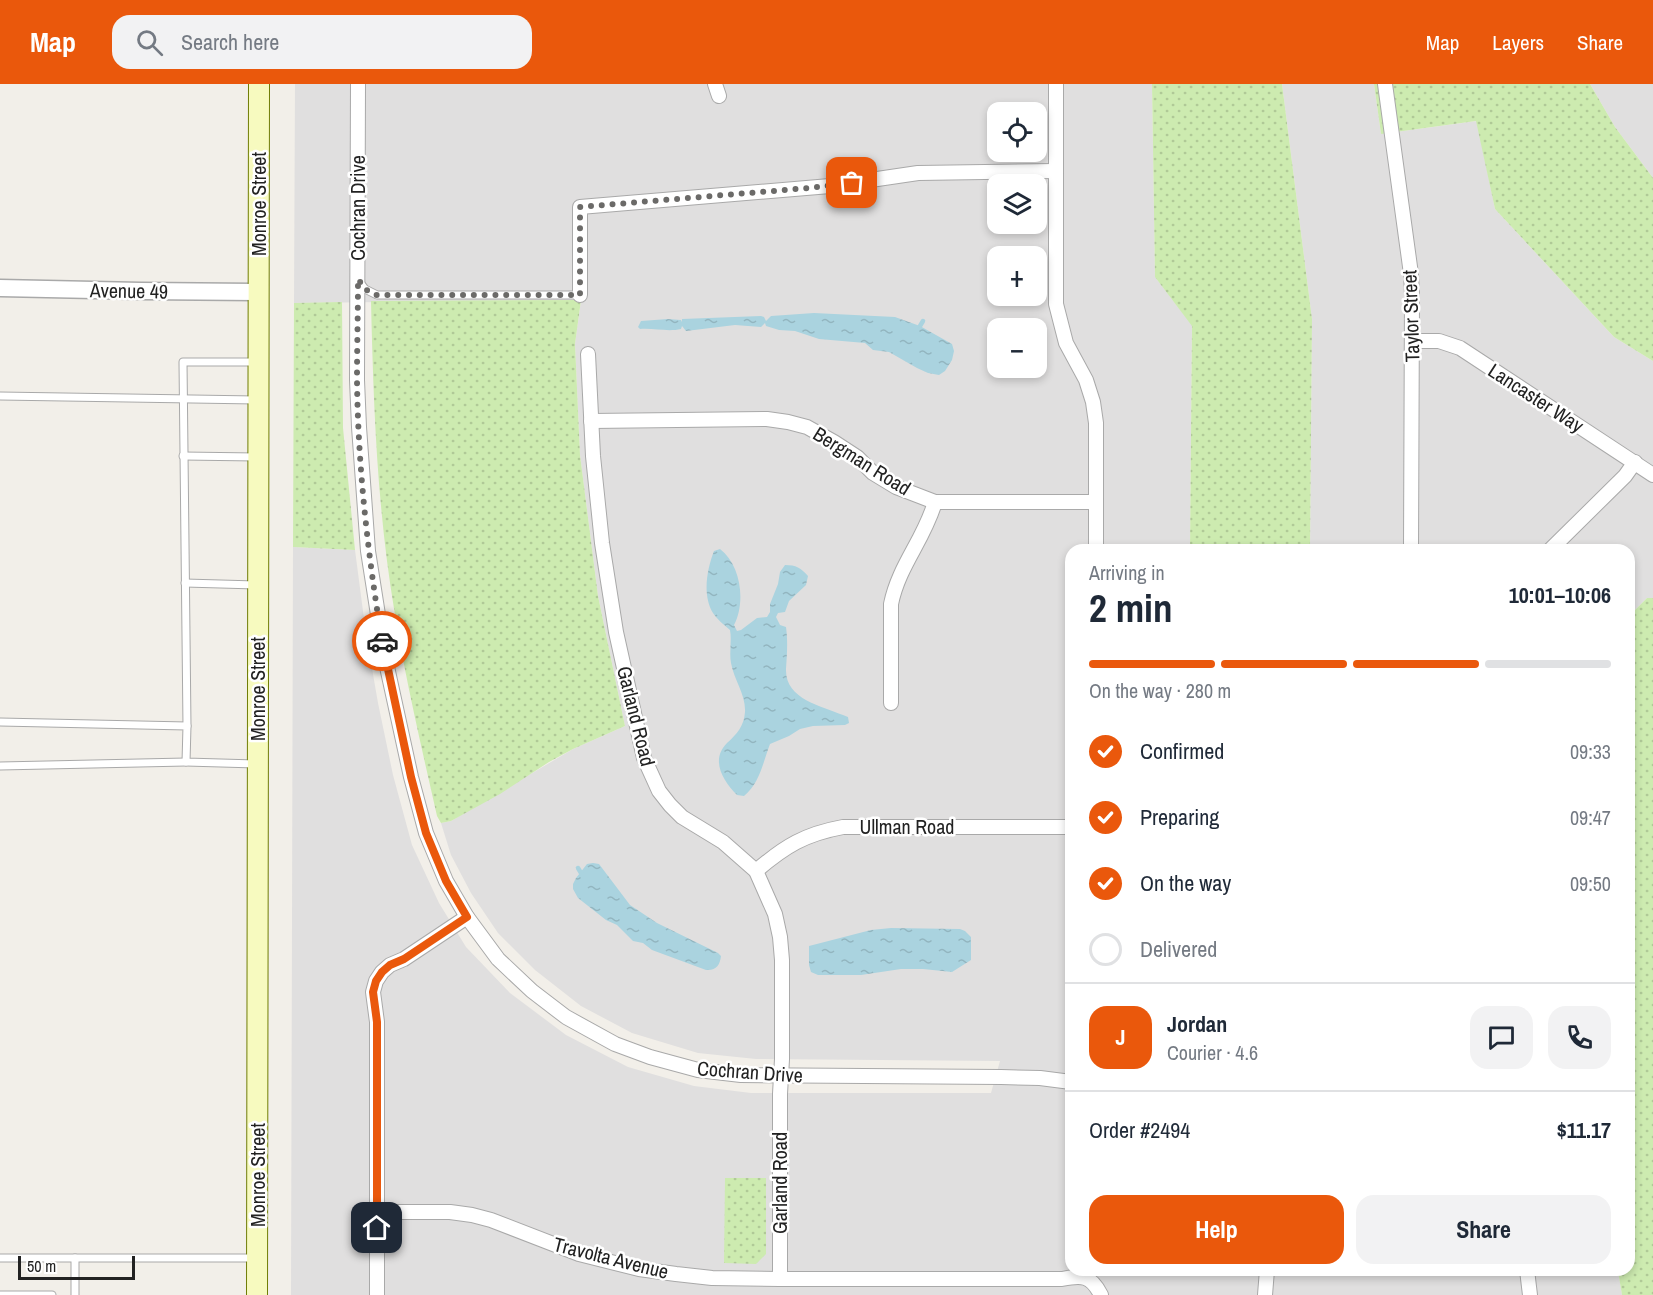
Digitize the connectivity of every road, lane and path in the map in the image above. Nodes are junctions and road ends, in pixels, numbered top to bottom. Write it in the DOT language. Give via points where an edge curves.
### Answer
graph roads {
  1 [pos="259,84"];
  2 [pos="358,84"];
  3 [pos="1056,84"];
  4 [pos="1385,84"];
  5 [pos="1056,171"];
  6 [pos="358,279"];
  7 [pos="0,288"];
  8 [pos="259,292"];
  9 [pos="580,295"];
  10 [pos="1412,341"];
  11 [pos="588,354"];
  12 [pos="259,362"];
  13 [pos="0,396"];
  14 [pos="183,399"];
  15 [pos="259,400"];
  16 [pos="591,420"];
  17 [pos="183,456"];
  18 [pos="259,456"];
  19 [pos="1635,462"];
  20 [pos="1653,475"];
  21 [pos="935,502"];
  22 [pos="1096,502"];
  23 [pos="1096,544"];
  24 [pos="1411,544"];
  25 [pos="1556,544"];
  26 [pos="185,583"];
  27 [pos="258,586"];
  28 [pos="891,703"];
  29 [pos="0,722"];
  30 [pos="187,726"];
  31 [pos="186,762"];
  32 [pos="258,764"];
  33 [pos="0,766"];
  34 [pos="1065,827"];
  35 [pos="756,871"];
  36 [pos="467,917"];
  37 [pos="781,1076"];
  38 [pos="1065,1081"];
  39 [pos="377,1212"];
  40 [pos="0,1258"];
  41 [pos="75,1258"];
  42 [pos="257,1258"];
  43 [pos="1267,1276"];
  44 [pos="1528,1276"];
  45 [pos="780,1279"];
  46 [pos="1099,1291"];
  47 [pos="0,1295"];
  48 [pos="6,1295"];
  49 [pos="52,1295"];
  50 [pos="75,1295"];
  51 [pos="257,1295"];
  52 [pos="377,1295"];
  53 [pos="1265,1295"];
  54 [pos="1530,1295"];
  1 -- 8 [label="main road, Monroe Street"];
  2 -- 6 [label="street, Cochran Drive"];
  3 -- 5 [label="street"];
  4 -- 10 [label="street, Taylor Street" via="1411,274"];
  5 -- 9 [label="street" via="918,173 831,186 580,207"];
  5 -- 22 [label="street" via="1056,304 1066,343 1093,402"];
  6 -- 9 [label="lane" via="376,295"];
  6 -- 36 [label="street, Cochran Drive" via="359,427 368,550 384,653 426,833 446,881"];
  7 -- 8 [label="street, Avenue 49"];
  8 -- 12 [label="main road, Monroe Street"];
  10 -- 19 [label="street, Lancaster Way" via="1439,341 1460,348"];
  10 -- 24 [label="street, Taylor Street"];
  11 -- 16 [label="street, Garland Road"];
  12 -- 14 [label="lane" via="183,362"];
  12 -- 15 [label="main road, Monroe Street"];
  13 -- 14 [label="lane"];
  14 -- 15 [label="lane"];
  14 -- 17 [label="lane"];
  15 -- 18 [label="main road, Monroe Street"];
  16 -- 21 [label="street, Bergman Road" via="788,422 834,442 896,487"];
  16 -- 35 [label="street, Garland Road" via="602,543 644,758 670,805"];
  17 -- 18 [label="lane"];
  17 -- 26 [label="lane"];
  18 -- 27 [label="main road, Monroe Street"];
  19 -- 20 [label="street, Lancaster Way"];
  19 -- 25 [label="street"];
  21 -- 22 [label="street, Bergman Road"];
  21 -- 28 [label="street" via="925,530 894,588"];
  22 -- 23 [label="street"];
  26 -- 27 [label="lane"];
  26 -- 30 [label="lane"];
  27 -- 32 [label="main road, Monroe Street"];
  29 -- 30 [label="lane"];
  30 -- 31 [label="lane"];
  31 -- 32 [label="lane"];
  31 -- 33 [label="lane"];
  32 -- 42 [label="main road, Monroe Street"];
  34 -- 35 [label="street, Ullman Road" via="843,827 786,847"];
  35 -- 37 [label="street, Garland Road" via="775,914 780,937"];
  36 -- 37 [label="street, Cochran Drive" via="498,959 532,991 567,1017 615,1044 698,1070"];
  36 -- 39 [label="street" via="390,965 376,981 373,992 377,1022"];
  37 -- 38 [label="street, Cochran Drive" via="1001,1077"];
  37 -- 45 [label="street, Garland Road"];
  39 -- 45 [label="street, Travolta Avenue" via="472,1215 579,1254 639,1269 712,1278"];
  39 -- 52 [label="street"];
  40 -- 41 [label="lane"];
  41 -- 42 [label="lane"];
  41 -- 50 [label="lane"];
  42 -- 51 [label="main road, Monroe Street"];
  43 -- 53 [label="street"];
  44 -- 54 [label="street"];
  45 -- 46 [label="street, Travolta Avenue" via="1078,1276 1089,1280"];
  47 -- 48 [label="lane"];
  48 -- 49 [label="lane"];
}
